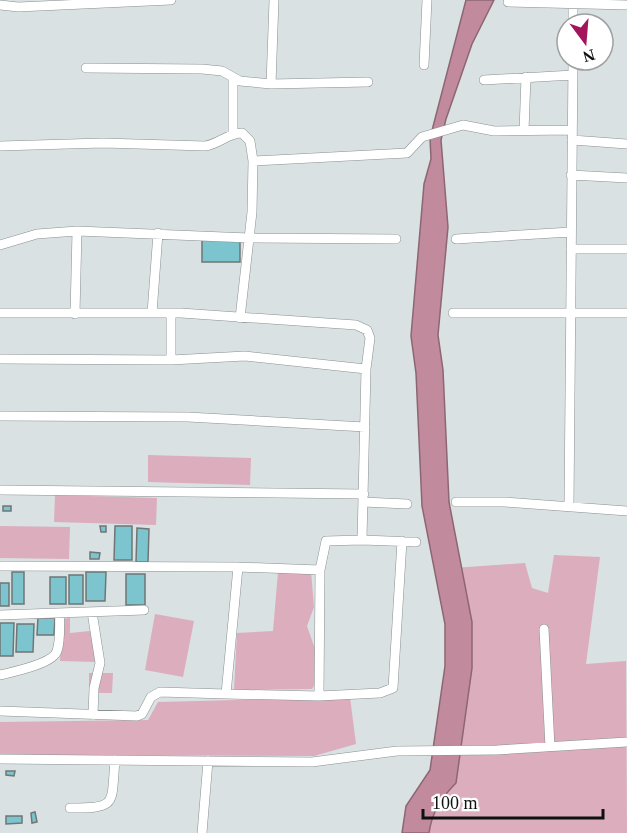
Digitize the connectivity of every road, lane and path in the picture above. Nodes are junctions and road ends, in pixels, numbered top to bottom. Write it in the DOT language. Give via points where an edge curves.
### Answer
graph roads {
  1 [pos="171,0"];
  2 [pos="274,0"];
  3 [pos="428,0"];
  4 [pos="508,2"];
  5 [pos="573,4"];
  6 [pos="0,5"];
  7 [pos="627,5"];
  8 [pos="573,12"];
  9 [pos="424,65"];
  10 [pos="86,68"];
  11 [pos="573,75"];
  12 [pos="525,77"];
  13 [pos="233,78"];
  14 [pos="484,80"];
  15 [pos="368,82"];
  16 [pos="271,84"];
  17 [pos="524,130"];
  18 [pos="233,133"];
  19 [pos="572,135"];
  20 [pos="627,144"];
  21 [pos="0,146"];
  22 [pos="253,161"];
  23 [pos="572,175"];
  24 [pos="627,178"];
  25 [pos="77,231"];
  26 [pos="571,232"];
  27 [pos="158,233"];
  28 [pos="249,238"];
  29 [pos="396,239"];
  30 [pos="456,239"];
  31 [pos="0,245"];
  32 [pos="571,249"];
  33 [pos="627,249"];
  34 [pos="0,313"];
  35 [pos="152,313"];
  36 [pos="171,313"];
  37 [pos="453,313"];
  38 [pos="75,314"];
  39 [pos="570,314"];
  40 [pos="627,314"];
  41 [pos="240,318"];
  42 [pos="0,359"];
  43 [pos="171,360"];
  44 [pos="366,369"];
  45 [pos="0,416"];
  46 [pos="365,428"];
  47 [pos="0,490"];
  48 [pos="363,498"];
  49 [pos="456,502"];
  50 [pos="407,504"];
  51 [pos="569,506"];
  52 [pos="627,510"];
  53 [pos="362,540"];
  54 [pos="402,541"];
  55 [pos="416,542"];
  56 [pos="0,566"];
  57 [pos="238,567"];
  58 [pos="320,570"];
  59 [pos="144,610"];
  60 [pos="92,612"];
  61 [pos="60,613"];
  62 [pos="0,615"];
  63 [pos="544,629"];
  64 [pos="0,675"];
  65 [pos="226,694"];
  66 [pos="319,696"];
  67 [pos="0,711"];
  68 [pos="93,715"];
  69 [pos="627,742"];
  70 [pos="550,747"];
  71 [pos="0,759"];
  72 [pos="115,760"];
  73 [pos="208,761"];
  74 [pos="70,808"];
  75 [pos="202,833"];
  1 -- 6 [label="street"];
  2 -- 16 [label="street"];
  3 -- 9 [label="street"];
  4 -- 5 [label="street"];
  5 -- 7 [label="street"];
  5 -- 8 [label="street"];
  10 -- 13 [label="street" via="202,69"];
  11 -- 12 [label="street"];
  11 -- 19 [label="street"];
  12 -- 14 [label="street"];
  12 -- 17 [label="street"];
  13 -- 16 [label="street"];
  13 -- 18 [label="street"];
  15 -- 16 [label="street"];
  17 -- 19 [label="street"];
  17 -- 22 [label="street" via="494,131 463,125 422,136 413,150 400,154"];
  18 -- 21 [label="street" via="217,145 205,146"];
  18 -- 22 [label="street" via="242,133 250,141"];
  19 -- 20 [label="street"];
  19 -- 23 [label="street"];
  22 -- 28 [label="street"];
  23 -- 24 [label="street"];
  23 -- 26 [label="street"];
  25 -- 27 [label="street"];
  25 -- 31 [label="street" via="37,234"];
  25 -- 38 [label="street"];
  26 -- 30 [label="street"];
  26 -- 32 [label="street"];
  27 -- 28 [label="street"];
  27 -- 35 [label="street"];
  28 -- 29 [label="street"];
  28 -- 41 [label="street"];
  32 -- 33 [label="street"];
  32 -- 39 [label="street"];
  34 -- 38 [label="street"];
  35 -- 36 [label="street"];
  35 -- 38 [label="street"];
  36 -- 41 [label="street"];
  36 -- 43 [label="street"];
  37 -- 39 [label="street"];
  39 -- 40 [label="street"];
  39 -- 51 [label="street"];
  41 -- 44 [label="street" via="356,325 367,330 370,338"];
  42 -- 43 [label="street"];
  43 -- 44 [label="street" via="245,356"];
  44 -- 46 [label="street"];
  45 -- 46 [label="street" via="188,417"];
  46 -- 48 [label="street"];
  47 -- 48 [label="street"];
  48 -- 50 [label="street"];
  48 -- 53 [label="street"];
  49 -- 51 [label="street"];
  51 -- 52 [label="street"];
  53 -- 54 [label="street"];
  53 -- 58 [label="street" via="326,540"];
  54 -- 55 [label="street"];
  54 -- 66 [label="street" via="393,688 380,693"];
  56 -- 57 [label="street"];
  57 -- 58 [label="street"];
  57 -- 65 [label="street"];
  58 -- 66 [label="street"];
  59 -- 60 [label="street"];
  60 -- 61 [label="street"];
  60 -- 68 [label="street" via="100,657"];
  61 -- 62 [label="street"];
  61 -- 64 [label="street" via="54,656"];
  63 -- 70 [label="street"];
  65 -- 66 [label="street"];
  65 -- 68 [label="street" via="160,692 151,697 142,714"];
  67 -- 68 [label="street"];
  69 -- 70 [label="street"];
  70 -- 73 [label="street" via="416,750 312,762"];
  71 -- 72 [label="street"];
  72 -- 73 [label="street"];
  72 -- 74 [label="street" via="108,805"];
  73 -- 75 [label="street"];
}
